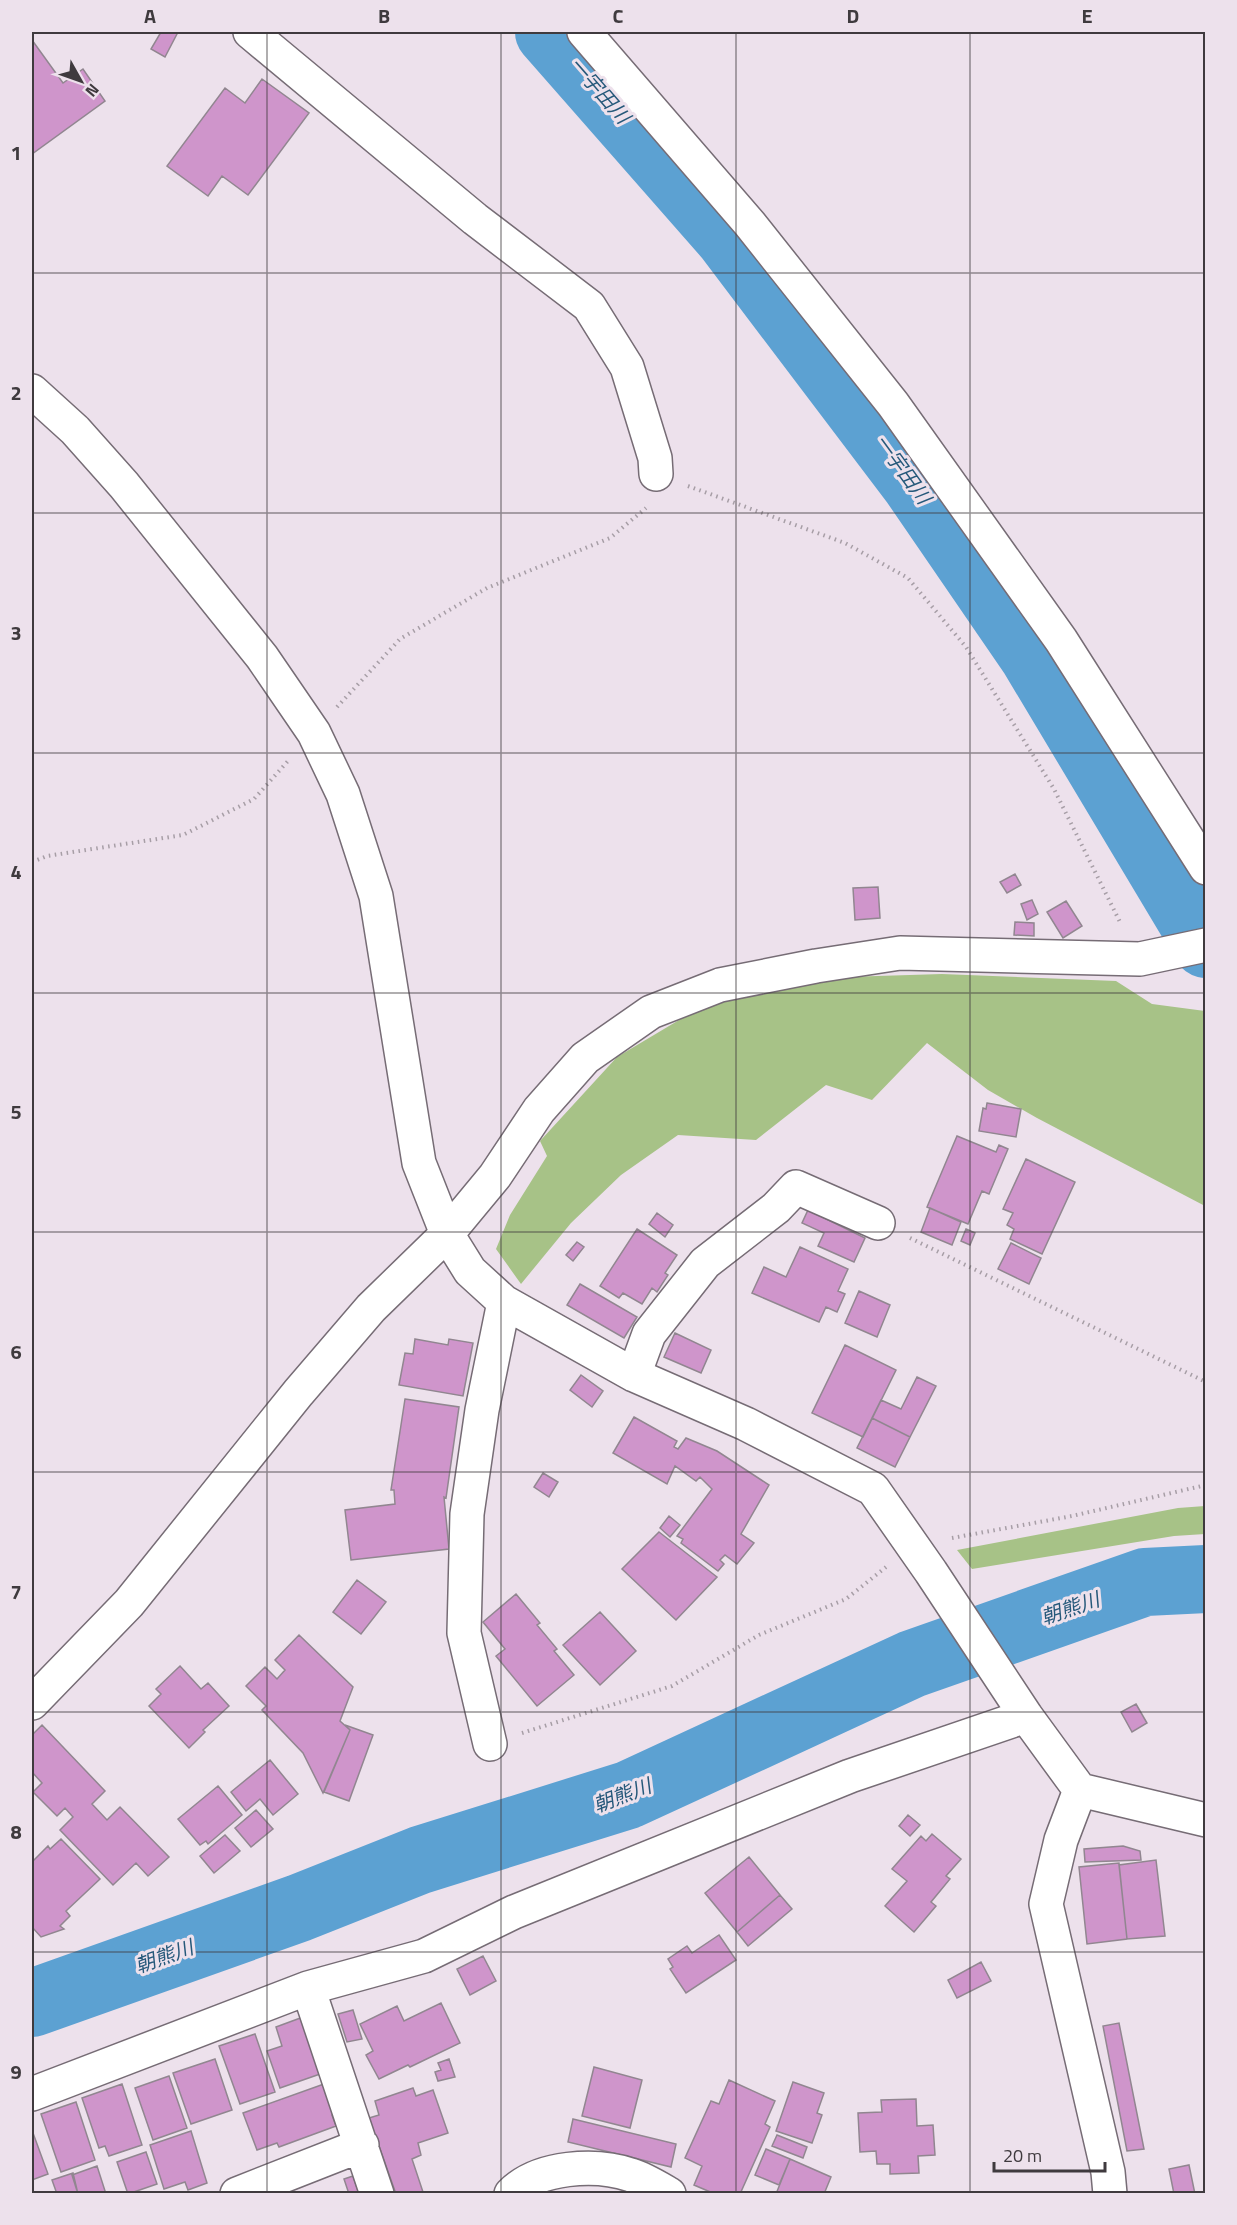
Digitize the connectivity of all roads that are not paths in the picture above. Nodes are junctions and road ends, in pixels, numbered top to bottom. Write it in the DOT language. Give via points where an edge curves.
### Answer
graph roads {
  1 [pos="250,32"];
  2 [pos="584,32"];
  3 [pos="32,391"];
  4 [pos="656,474"];
  5 [pos="1206,868"];
  6 [pos="1206,945"];
  7 [pos="878,1223"];
  8 [pos="447,1234"];
  9 [pos="504,1302"];
  10 [pos="634,1375"];
  11 [pos="32,1703"];
  12 [pos="1026,1716"];
  13 [pos="490,1744"];
  14 [pos="1080,1790"];
  15 [pos="1206,1820"];
  16 [pos="308,1988"];
  17 [pos="32,2094"];
  18 [pos="362,2145"];
  19 [pos="237,2193"];
  20 [pos="377,2193"];
  21 [pos="511,2193"];
  22 [pos="669,2193"];
  23 [pos="1110,2193"];
  1 -- 4 [label="street" via="475,219 589,306 627,367 655,458"];
  2 -- 5 [label="street" via="750,224 893,404 1061,640"];
  3 -- 8 [label="street" via="75,430 124,485 262,657 314,733 343,794 376,896 419,1163"];
  6 -- 8 [label="street" via="1152,957 900,953 720,985 651,1012 585,1058 539,1110 495,1176"];
  7 -- 10 [label="street" via="796,1187 776,1208 705,1263 649,1334"];
  8 -- 9 [label="street" via="470,1271"];
  8 -- 11 [label="street" via="371,1308 129,1603"];
  9 -- 10 [label="street"];
  9 -- 13 [label="street" via="482,1410 467,1514 464,1633"];
  10 -- 12 [label="street" via="746,1424 873,1489"];
  12 -- 14 [label="street"];
  12 -- 16 [label="street" via="849,1776 514,1912 424,1956"];
  14 -- 15 [label="street"];
  14 -- 23 [label="street" via="1060,1840 1046,1904"];
  16 -- 17 [label="street"];
  16 -- 18 [label="street"];
  18 -- 19 [label="street"];
  18 -- 20 [label="street"];
  21 -- 22 [label="street" via="550,2171 588,2168 631,2174"];
}
